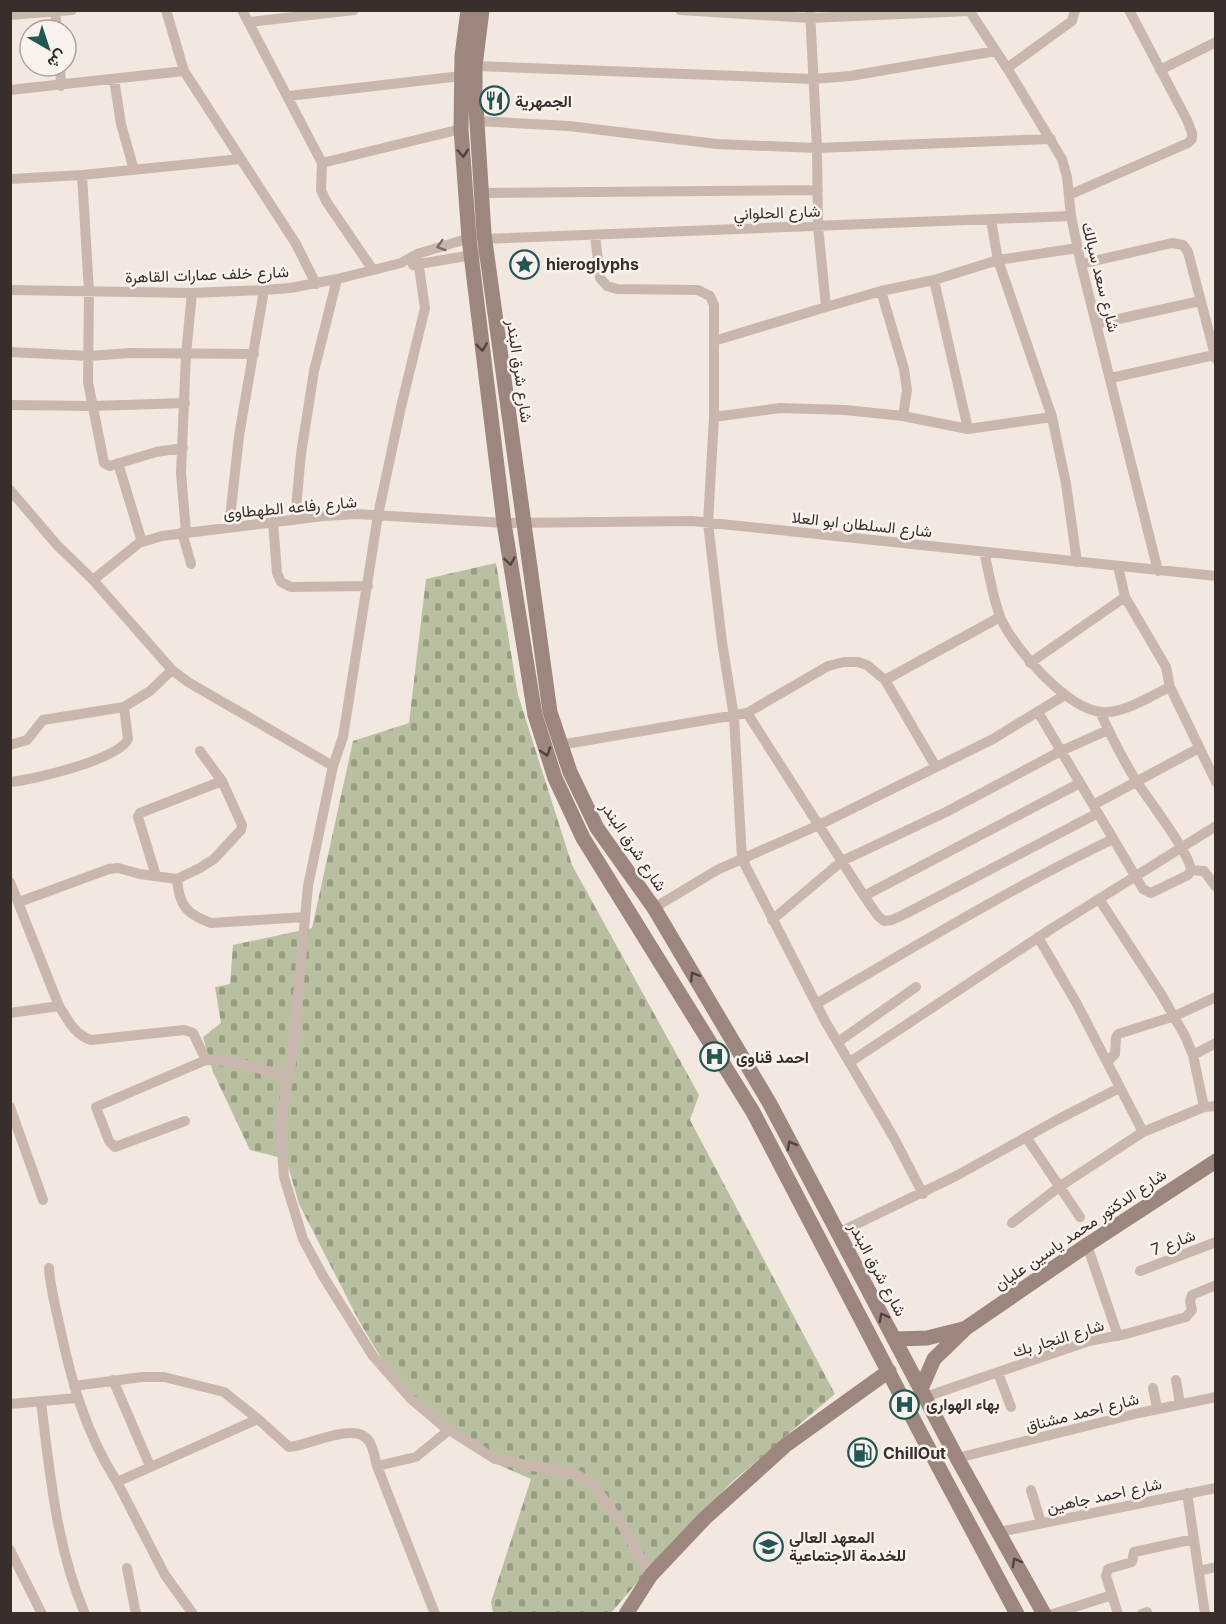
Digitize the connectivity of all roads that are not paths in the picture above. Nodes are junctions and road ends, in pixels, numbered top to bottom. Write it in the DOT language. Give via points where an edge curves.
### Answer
graph roads {
  1 [pos="72,10"];
  2 [pos="166,10"];
  3 [pos="242,10"];
  4 [pos="354,10"];
  5 [pos="468,10"];
  6 [pos="482,10"];
  7 [pos="680,10"];
  8 [pos="1075,10"];
  9 [pos="1129,10"];
  10 [pos="969,11"];
  11 [pos="55,12"];
  12 [pos="810,14"];
  13 [pos="10,15"];
  14 [pos="249,22"];
  15 [pos="1215,42"];
  16 [pos="996,51"];
  17 [pos="475,66"];
  18 [pos="1007,68"];
  19 [pos="1160,70"];
  20 [pos="184,71"];
  21 [pos="461,76"];
  22 [pos="61,78"];
  23 [pos="114,79"];
  24 [pos="813,79"];
  25 [pos="61,86"];
  26 [pos="10,90"];
  27 [pos="288,96"];
  28 [pos="477,121"];
  29 [pos="461,129"];
  30 [pos="1052,139"];
  31 [pos="817,148"];
  32 [pos="241,159"];
  33 [pos="322,163"];
  34 [pos="134,170"];
  35 [pos="82,175"];
  36 [pos="10,179"];
  37 [pos="818,190"];
  38 [pos="481,193"];
  39 [pos="1069,195"];
  40 [pos="1071,216"];
  41 [pos="991,220"];
  42 [pos="818,226"];
  43 [pos="595,235"];
  44 [pos="481,241"];
  45 [pos="1078,248"];
  46 [pos="417,254"];
  47 [pos="470,255"];
  48 [pos="998,260"];
  49 [pos="401,263"];
  50 [pos="1081,264"];
  51 [pos="419,266"];
  52 [pos="373,270"];
  53 [pos="337,279"];
  54 [pos="934,280"];
  55 [pos="316,284"];
  56 [pos="10,290"];
  57 [pos="264,291"];
  58 [pos="881,291"];
  59 [pos="88,292"];
  60 [pos="192,293"];
  61 [pos="1200,301"];
  62 [pos="826,307"];
  63 [pos="1096,324"];
  64 [pos="714,341"];
  65 [pos="10,352"];
  66 [pos="186,354"];
  67 [pos="254,354"];
  68 [pos="88,356"];
  69 [pos="1215,357"];
  70 [pos="1111,378"];
  71 [pos="185,403"];
  72 [pos="10,405"];
  73 [pos="92,406"];
  74 [pos="903,416"];
  75 [pos="714,417"];
  76 [pos="1052,417"];
  77 [pos="968,429"];
  78 [pos="183,448"];
  79 [pos="118,463"];
  80 [pos="11,490"];
  81 [pos="378,515"];
  82 [pos="295,519"];
  83 [pos="273,522"];
  84 [pos="504,523"];
  85 [pos="523,523"];
  86 [pos="708,523"];
  87 [pos="229,527"];
  88 [pos="184,532"];
  89 [pos="142,542"];
  90 [pos="984,552"];
  91 [pos="1077,562"];
  92 [pos="191,564"];
  93 [pos="1118,566"];
  94 [pos="1158,571"];
  95 [pos="1215,576"];
  96 [pos="93,580"];
  97 [pos="368,586"];
  98 [pos="1125,597"];
  99 [pos="1000,617"];
  100 [pos="1030,663"];
  101 [pos="172,670"];
  102 [pos="885,680"];
  103 [pos="1170,687"];
  104 [pos="1065,695"];
  105 [pos="124,706"];
  106 [pos="1038,712"];
  107 [pos="1100,712"];
  108 [pos="747,713"];
  109 [pos="734,717"];
  110 [pos="1108,729"];
  111 [pos="10,745"];
  112 [pos="560,745"];
  113 [pos="1199,748"];
  114 [pos="200,751"];
  115 [pos="1061,751"];
  116 [pos="333,766"];
  117 [pos="936,767"];
  118 [pos="1136,780"];
  119 [pos="222,781"];
  120 [pos="10,782"];
  121 [pos="1215,782"];
  122 [pos="1080,783"];
  123 [pos="1096,809"];
  124 [pos="819,825"];
  125 [pos="1215,826"];
  126 [pos="1113,839"];
  127 [pos="1181,848"];
  128 [pos="742,859"];
  129 [pos="842,861"];
  130 [pos="1191,870"];
  131 [pos="1135,875"];
  132 [pos="156,876"];
  133 [pos="177,879"];
  134 [pos="10,882"];
  135 [pos="637,883"];
  136 [pos="1215,887"];
  137 [pos="864,896"];
  138 [pos="621,897"];
  139 [pos="1099,899"];
  140 [pos="19,903"];
  141 [pos="654,908"];
  142 [pos="306,917"];
  143 [pos="634,919"];
  144 [pos="772,920"];
  145 [pos="1038,937"];
  146 [pos="916,987"];
  147 [pos="1215,997"];
  148 [pos="816,1004"];
  149 [pos="59,1006"];
  150 [pos="10,1013"];
  151 [pos="1175,1016"];
  152 [pos="838,1042"];
  153 [pos="1215,1043"];
  154 [pos="1193,1055"];
  155 [pos="206,1060"];
  156 [pos="849,1062"];
  157 [pos="1107,1062"];
  158 [pos="289,1079"];
  159 [pos="1119,1088"];
  160 [pos="1210,1107"];
  161 [pos="12,1114"];
  162 [pos="185,1121"];
  163 [pos="1143,1132"];
  164 [pos="1026,1137"];
  165 [pos="1215,1161"];
  166 [pos="1059,1187"];
  167 [pos="922,1194"];
  168 [pos="43,1200"];
  169 [pos="1080,1217"];
  170 [pos="1012,1223"];
  171 [pos="838,1233"];
  172 [pos="1215,1242"];
  173 [pos="1088,1245"];
  174 [pos="49,1268"];
  175 [pos="1140,1271"];
  176 [pos="1215,1285"];
  177 [pos="966,1328"];
  178 [pos="1118,1336"];
  179 [pos="895,1339"];
  180 [pos="889,1371"];
  181 [pos="998,1373"];
  182 [pos="113,1380"];
  183 [pos="1176,1380"];
  184 [pos="74,1386"];
  185 [pos="1153,1388"];
  186 [pos="923,1393"];
  187 [pos="1215,1397"];
  188 [pos="77,1398"];
  189 [pos="41,1402"];
  190 [pos="10,1404"];
  191 [pos="1180,1404"];
  192 [pos="1011,1407"];
  193 [pos="1157,1408"];
  194 [pos="258,1419"];
  195 [pos="449,1430"];
  196 [pos="957,1458"];
  197 [pos="150,1466"];
  198 [pos="377,1466"];
  199 [pos="117,1482"];
  200 [pos="1215,1488"];
  201 [pos="1031,1490"];
  202 [pos="1187,1493"];
  203 [pos="1041,1523"];
  204 [pos="999,1532"];
  205 [pos="1194,1539"];
  206 [pos="10,1550"];
  207 [pos="127,1568"];
  208 [pos="1215,1568"];
  209 [pos="1199,1571"];
  210 [pos="651,1575"];
  211 [pos="1113,1595"];
  212 [pos="42,1614"];
  213 [pos="85,1614"];
  214 [pos="136,1614"];
  215 [pos="193,1614"];
  216 [pos="435,1614"];
  217 [pos="626,1614"];
  218 [pos="1017,1614"];
  219 [pos="1044,1614"];
  220 [pos="1053,1614"];
  221 [pos="1118,1614"];
  222 [pos="1205,1614"];
  1 -- 11 [label="street"];
  2 -- 20 [label="street"];
  3 -- 14 [label="street"];
  4 -- 14 [label="street"];
  5 -- 21 [label="main road, شارع شرق البندر"];
  6 -- 17 [label="main road, شارع شرق البندر"];
  7 -- 12 [label="street"];
  8 -- 18 [label="street" via="1072,21"];
  9 -- 19 [label="street"];
  10 -- 12 [label="street"];
  10 -- 16 [label="street, شارع سعد سبالك"];
  11 -- 13 [label="street"];
  12 -- 24 [label="street"];
  14 -- 27 [label="street"];
  15 -- 19 [label="street"];
  16 -- 18 [label="street, شارع سعد سبالك"];
  16 -- 24 [label="street"];
  17 -- 24 [label="street"];
  17 -- 28 [label="main road, شارع شرق البندر"];
  18 -- 30 [label="street, شارع سعد سبالك"];
  19 -- 39 [label="street" via="1187,120 1192,139"];
  20 -- 23 [label="street"];
  20 -- 32 [label="street"];
  21 -- 27 [label="street"];
  21 -- 29 [label="main road, شارع شرق البندر"];
  22 -- 25 [label="street"];
  23 -- 25 [label="street"];
  23 -- 34 [label="street"];
  24 -- 31 [label="street"];
  25 -- 26 [label="street"];
  27 -- 33 [label="street"];
  28 -- 31 [label="street" via="569,126 717,144"];
  28 -- 38 [label="main road, شارع شرق البندر"];
  29 -- 33 [label="street"];
  29 -- 44 [label="main road, شارع شرق البندر, one-way"];
  30 -- 31 [label="street"];
  30 -- 39 [label="street, شارع سعد سبالك" via="1062,159"];
  31 -- 37 [label="street"];
  32 -- 34 [label="street"];
  32 -- 55 [label="street" via="296,244"];
  33 -- 52 [label="street" via="321,190 326,201"];
  34 -- 35 [label="street"];
  35 -- 36 [label="street"];
  35 -- 59 [label="street"];
  37 -- 38 [label="street"];
  37 -- 42 [label="street"];
  38 -- 44 [label="main road, شارع شرق البندر"];
  39 -- 40 [label="street, شارع سعد سبالك"];
  40 -- 41 [label="street, شارع الحلواني"];
  40 -- 45 [label="street, شارع سعد سبالك"];
  41 -- 42 [label="street, شارع الحلواني"];
  41 -- 48 [label="street"];
  42 -- 43 [label="street, شارع الحلواني"];
  42 -- 62 [label="street"];
  43 -- 44 [label="street, شارع الحلواني"];
  43 -- 64 [label="street" via="600,278 607,286 698,290 710,296 714,305"];
  44 -- 46 [label="street, شارع خلف عمارات القاهرة, one-way"];
  44 -- 47 [label="main road, شارع شرق البندر"];
  44 -- 85 [label="main road, شارع شرق البندر"];
  45 -- 48 [label="street"];
  45 -- 50 [label="street, شارع سعد سبالك"];
  46 -- 49 [label="street, شارع خلف عمارات القاهرة"];
  46 -- 51 [label="street"];
  47 -- 51 [label="street, شارع خلف عمارات القاهرة"];
  47 -- 84 [label="main road, شارع شرق البندر, one-way"];
  48 -- 54 [label="street"];
  48 -- 76 [label="street"];
  49 -- 51 [label="street, شارع خلف عمارات القاهرة"];
  49 -- 52 [label="street, شارع خلف عمارات القاهرة"];
  50 -- 61 [label="street" via="1180,243 1188,252"];
  50 -- 63 [label="street, شارع سعد سبالك"];
  51 -- 81 [label="street" via="425,308"];
  52 -- 53 [label="street, شارع خلف عمارات القاهرة"];
  53 -- 55 [label="street, شارع خلف عمارات القاهرة"];
  53 -- 82 [label="street" via="314,371"];
  54 -- 58 [label="street"];
  54 -- 77 [label="street"];
  55 -- 57 [label="street, شارع خلف عمارات القاهرة"];
  56 -- 59 [label="street, شارع خلف عمارات القاهرة"];
  57 -- 60 [label="street, شارع خلف عمارات القاهرة"];
  57 -- 67 [label="street"];
  58 -- 62 [label="street"];
  58 -- 74 [label="street" via="904,369 907,390"];
  59 -- 60 [label="street, شارع خلف عمارات القاهرة"];
  59 -- 68 [label="street"];
  60 -- 66 [label="street"];
  61 -- 63 [label="street"];
  61 -- 69 [label="street"];
  62 -- 64 [label="street"];
  63 -- 70 [label="street, شارع سعد سبالك"];
  64 -- 75 [label="street"];
  65 -- 68 [label="street"];
  66 -- 67 [label="street"];
  66 -- 68 [label="street"];
  66 -- 71 [label="street"];
  67 -- 87 [label="street" via="239,436"];
  68 -- 73 [label="street"];
  69 -- 70 [label="street"];
  70 -- 94 [label="street, شارع سعد سبالك"];
  71 -- 73 [label="street"];
  71 -- 78 [label="street"];
  72 -- 73 [label="street"];
  73 -- 79 [label="street" via="104,463"];
  74 -- 75 [label="street" via="780,408"];
  74 -- 77 [label="street"];
  75 -- 86 [label="street"];
  76 -- 77 [label="street"];
  76 -- 91 [label="street"];
  78 -- 79 [label="street"];
  78 -- 88 [label="street"];
  79 -- 89 [label="street"];
  80 -- 96 [label="street"];
  81 -- 82 [label="street, شارع رفاعه الطهطاوى"];
  81 -- 84 [label="street, شارع رفاعه الطهطاوى"];
  81 -- 97 [label="street"];
  82 -- 83 [label="street, شارع رفاعه الطهطاوى"];
  83 -- 87 [label="street, شارع رفاعه الطهطاوى"];
  83 -- 97 [label="street" via="281,582 291,587"];
  84 -- 85 [label="street, شارع السلطان ابو العلا"];
  84 -- 138 [label="main road, شارع شرق البندر, one-way" via="535,715 544,747 578,828"];
  85 -- 86 [label="street, شارع السلطان ابو العلا"];
  85 -- 112 [label="main road, شارع شرق البندر" via="550,712"];
  86 -- 90 [label="street, شارع السلطان ابو العلا"];
  86 -- 109 [label="street"];
  87 -- 88 [label="street, شارع رفاعه الطهطاوى"];
  88 -- 89 [label="street, شارع رفاعه الطهطاوى"];
  88 -- 92 [label="street"];
  89 -- 96 [label="street, شارع رفاعه الطهطاوى"];
  90 -- 91 [label="street, شارع السلطان ابو العلا"];
  90 -- 99 [label="street"];
  91 -- 93 [label="street, شارع السلطان ابو العلا"];
  93 -- 94 [label="street, شارع السلطان ابو العلا"];
  93 -- 98 [label="street"];
  94 -- 95 [label="street, شارع السلطان ابو العلا"];
  96 -- 101 [label="street"];
  97 -- 116 [label="street" via="343,737"];
  98 -- 100 [label="street"];
  98 -- 103 [label="street" via="1166,667"];
  99 -- 100 [label="street"];
  99 -- 102 [label="street"];
  100 -- 104 [label="street"];
  101 -- 105 [label="street" via="150,691"];
  101 -- 116 [label="street"];
  102 -- 108 [label="street" via="858,662 836,663"];
  102 -- 117 [label="street"];
  103 -- 107 [label="street" via="1117,710"];
  103 -- 113 [label="street"];
  104 -- 106 [label="street"];
  104 -- 107 [label="street"];
  105 -- 111 [label="street" via="43,720 27,740"];
  105 -- 120 [label="street" via="128,739 123,747 88,763"];
  106 -- 115 [label="street"];
  106 -- 117 [label="street"];
  107 -- 110 [label="street"];
  108 -- 109 [label="street"];
  108 -- 124 [label="street"];
  109 -- 112 [label="street"];
  109 -- 128 [label="street"];
  110 -- 115 [label="street"];
  110 -- 118 [label="street"];
  112 -- 135 [label="main road, شارع شرق البندر" via="597,828"];
  113 -- 118 [label="street"];
  113 -- 121 [label="street"];
  114 -- 119 [label="street"];
  115 -- 122 [label="street"];
  115 -- 129 [label="street" via="955,808"];
  116 -- 142 [label="street" via="308,886"];
  117 -- 124 [label="street"];
  118 -- 123 [label="street"];
  118 -- 127 [label="street"];
  119 -- 132 [label="street" via="140,813 138,818"];
  119 -- 133 [label="street" via="242,830 214,859"];
  122 -- 123 [label="street"];
  122 -- 137 [label="street"];
  123 -- 126 [label="street"];
  123 -- 137 [label="street" via="892,920 884,921 878,916"];
  124 -- 128 [label="street"];
  124 -- 129 [label="street"];
  125 -- 127 [label="street"];
  126 -- 131 [label="street"];
  126 -- 148 [label="street" via="970,913"];
  127 -- 130 [label="street"];
  127 -- 131 [label="street"];
  128 -- 141 [label="street"];
  128 -- 144 [label="street"];
  129 -- 137 [label="street"];
  129 -- 144 [label="street"];
  130 -- 131 [label="street" via="1151,893 1143,889"];
  130 -- 136 [label="street" via="1204,872"];
  131 -- 139 [label="street"];
  132 -- 133 [label="street"];
  132 -- 140 [label="street" via="109,869"];
  133 -- 142 [label="street" via="182,903 211,923"];
  134 -- 140 [label="street"];
  135 -- 138 [label="main road" via="624,888"];
  135 -- 141 [label="main road, شارع شرق البندر"];
  138 -- 143 [label="main road, شارع شرق البندر"];
  139 -- 145 [label="street"];
  139 -- 151 [label="street"];
  140 -- 149 [label="street"];
  141 -- 143 [label="main road" via="644,917"];
  171 -- 141 [label="main road, شارع شرق البندر, one-way" via="770,1104"];
  142 -- 158 [label="street"];
  143 -- 180 [label="main road, شارع شرق البندر" via="753,1112"];
  144 -- 148 [label="street"];
  145 -- 156 [label="street"];
  145 -- 157 [label="street"];
  146 -- 152 [label="street"];
  147 -- 151 [label="street"];
  148 -- 152 [label="street"];
  149 -- 150 [label="street"];
  149 -- 155 [label="street" via="84,1038 184,1030 198,1039"];
  151 -- 154 [label="street"];
  151 -- 157 [label="street" via="1118,1034 1115,1054"];
  152 -- 156 [label="street"];
  153 -- 154 [label="street"];
  154 -- 160 [label="street"];
  155 -- 158 [label="street" via="264,1069"];
  155 -- 162 [label="street" via="96,1107 115,1148"];
  156 -- 167 [label="street"];
  157 -- 159 [label="street"];
  158 -- 195 [label="street" via="280,1124 281,1150 284,1177 303,1239 373,1356 411,1399"];
  159 -- 163 [label="street"];
  159 -- 164 [label="street"];
  160 -- 163 [label="street"];
  161 -- 168 [label="street"];
  163 -- 166 [label="street"];
  164 -- 166 [label="street"];
  164 -- 167 [label="street"];
  165 -- 173 [label="main road, شارع الدكتور محمد ياسين عليان"];
  166 -- 169 [label="street"];
  166 -- 170 [label="street"];
  167 -- 171 [label="street"];
  179 -- 171 [label="main road, شارع شرق البندر, one-way"];
  172 -- 175 [label="street, شارع 7"];
  173 -- 177 [label="main road, شارع الدكتور محمد ياسين عليان"];
  173 -- 178 [label="street"];
  174 -- 184 [label="street"];
  176 -- 178 [label="street, شارع النجار بك" via="1192,1295 1189,1316"];
  177 -- 179 [label="main road, شارع الدكتور محمد ياسين عليان" via="927,1338"];
  177 -- 186 [label="main road, شارع الدكتور محمد ياسين عليان" via="934,1359"];
  178 -- 181 [label="street, شارع النجار بك" via="1095,1339"];
  179 -- 186 [label="main road, شارع شرق البندر"];
  180 -- 210 [label="main road" via="782,1448 705,1518"];
  180 -- 218 [label="main road, شارع شرق البندر"];
  181 -- 186 [label="street, شارع النجار بك"];
  181 -- 192 [label="street"];
  182 -- 184 [label="street"];
  182 -- 194 [label="street" via="164,1377 191,1383 224,1392"];
  182 -- 197 [label="street"];
  183 -- 191 [label="street"];
  184 -- 188 [label="street"];
  185 -- 193 [label="street"];
  186 -- 196 [label="main road, شارع شرق البندر"];
  187 -- 191 [label="street, شارع احمد مشناق"];
  188 -- 189 [label="street"];
  188 -- 199 [label="street" via="91,1435"];
  189 -- 190 [label="street"];
  189 -- 213 [label="street" via="59,1534"];
  191 -- 193 [label="street, شارع احمد مشناق"];
  193 -- 196 [label="street, شارع احمد مشناق"];
  194 -- 197 [label="street"];
  194 -- 198 [label="street" via="289,1447 357,1432 370,1443"];
  195 -- 198 [label="street" via="416,1457"];
  195 -- 210 [label="street" via="495,1459 576,1474 592,1483"];
  196 -- 204 [label="main road, شارع شرق البندر"];
  197 -- 199 [label="street"];
  198 -- 216 [label="street"];
  199 -- 215 [label="street" via="165,1575"];
  200 -- 202 [label="street, شارع احمد جاهين"];
  201 -- 203 [label="street"];
  202 -- 203 [label="street, شارع احمد جاهين"];
  202 -- 205 [label="street"];
  203 -- 204 [label="street, شارع احمد جاهين"];
  219 -- 204 [label="main road, شارع شرق البندر, one-way"];
  205 -- 209 [label="street"];
  205 -- 211 [label="street" via="1134,1552 1131,1563 1108,1569 1106,1576"];
  206 -- 212 [label="street"];
  207 -- 214 [label="street"];
  208 -- 209 [label="street"];
  209 -- 222 [label="street"];
  210 -- 217 [label="main road"];
  211 -- 220 [label="street"];
  211 -- 221 [label="street"];
}
